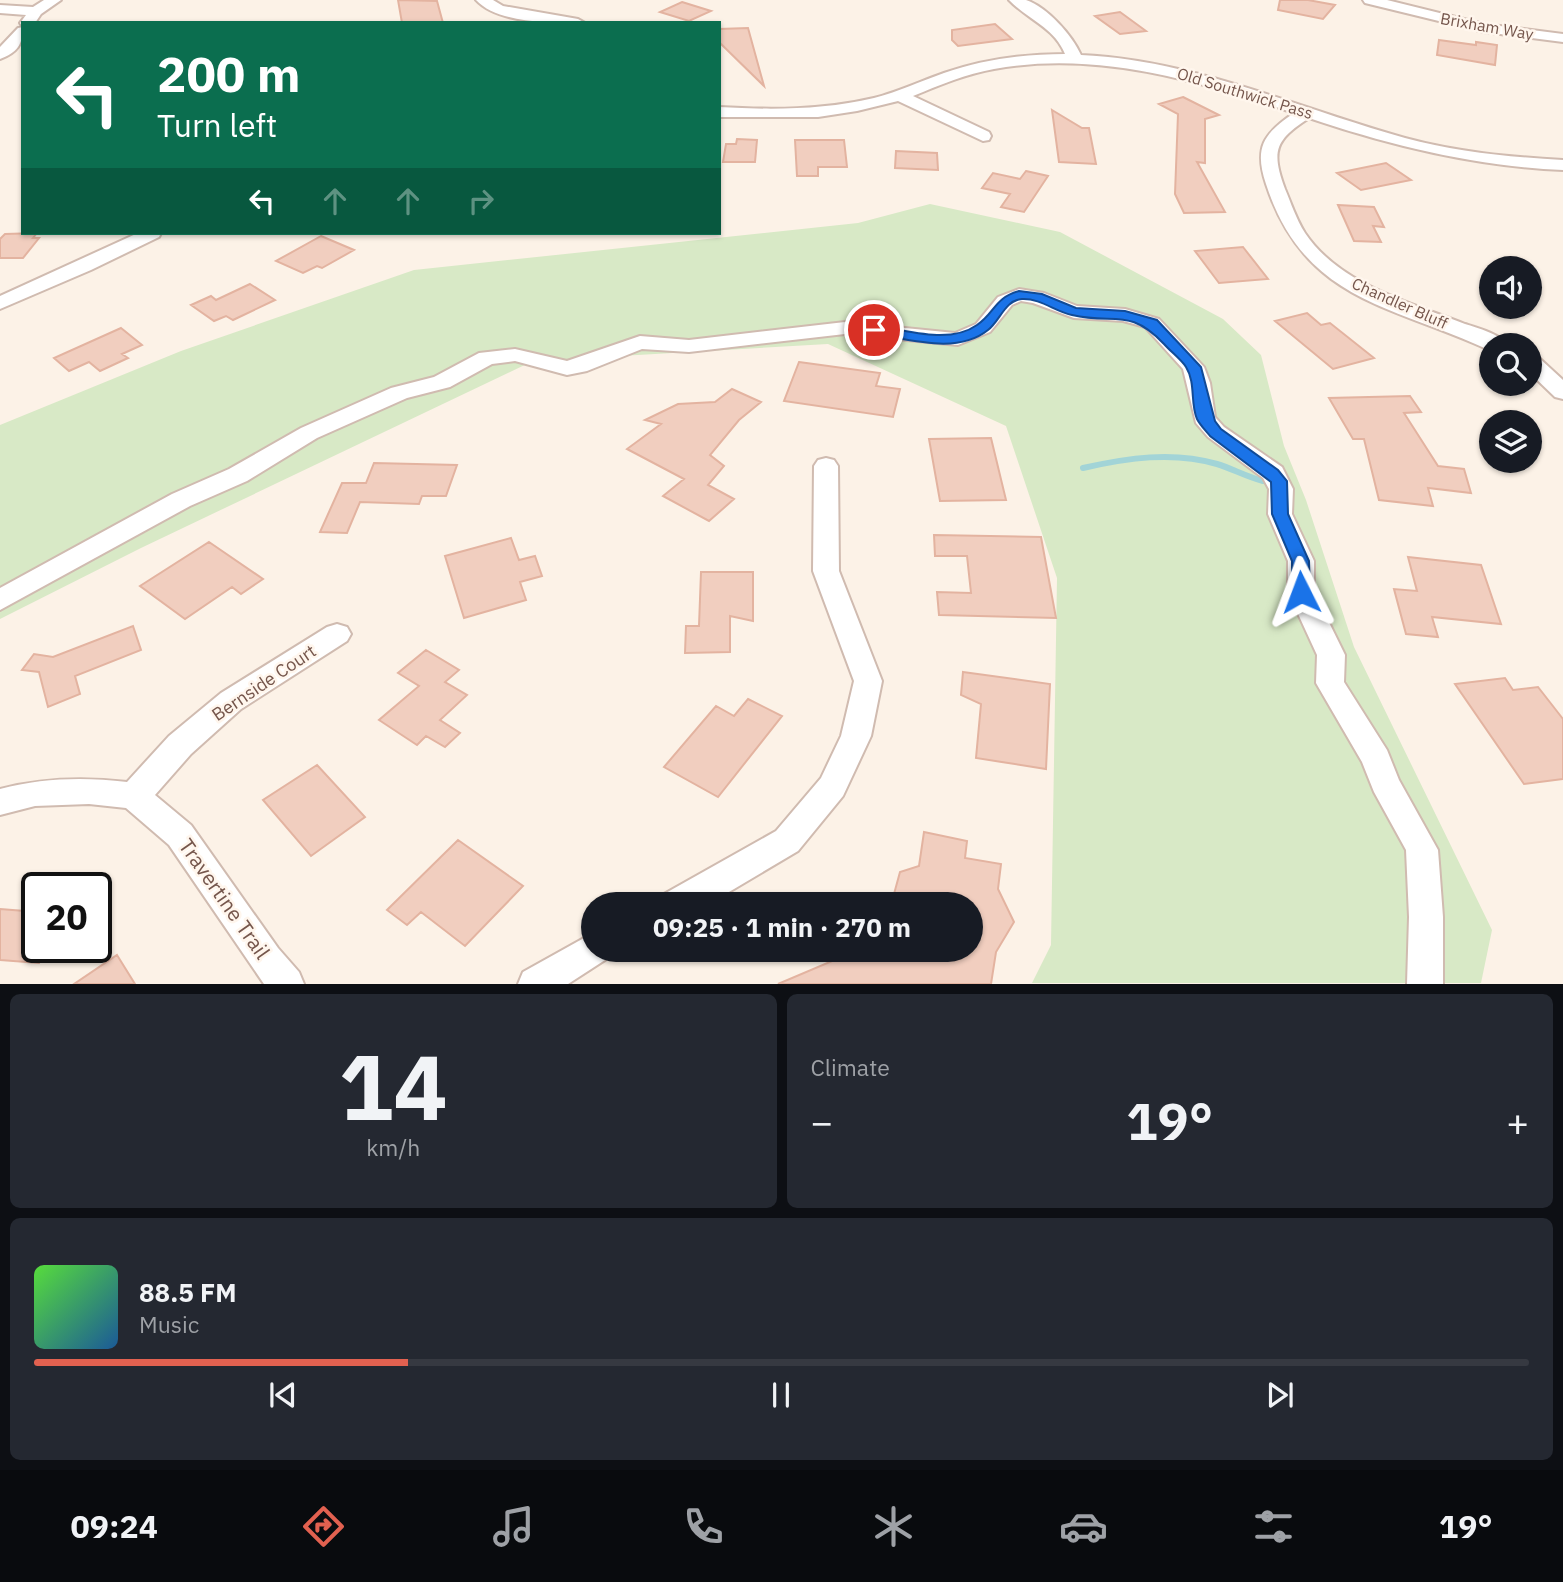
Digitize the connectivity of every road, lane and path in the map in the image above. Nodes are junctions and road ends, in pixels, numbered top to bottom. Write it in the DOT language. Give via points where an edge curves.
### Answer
graph roads {
  1 [pos="54,0"];
  2 [pos="483,0"];
  3 [pos="1016,0"];
  4 [pos="1370,0"];
  5 [pos="0,9"];
  6 [pos="32,17"];
  7 [pos="566,21"];
  8 [pos="21,34"];
  9 [pos="1563,38"];
  10 [pos="0,54"];
  11 [pos="1075,59"];
  12 [pos="901,96"];
  13 [pos="721,112"];
  14 [pos="1307,112"];
  15 [pos="983,136"];
  16 [pos="1563,165"];
  17 [pos="148,235"];
  18 [pos="0,303"];
  19 [pos="1479,337"];
  20 [pos="1542,373"];
  21 [pos="1563,392"];
  22 [pos="826,466"];
  23 [pos="0,600"];
  24 [pos="337,634"];
  25 [pos="134,796"];
  26 [pos="0,802"];
  27 [pos="699,892"];
  28 [pos="581,955"];
  29 [pos="287,984"];
  30 [pos="535,984"];
  31 [pos="1425,984"];
  1 -- 6 [label="street"];
  2 -- 7 [label="street" via="499,10"];
  3 -- 11 [label="street" via="1058,29"];
  4 -- 9 [label="street, Brixham Way" via="1484,28"];
  5 -- 6 [label="street"];
  8 -- 10 [label="street"];
  11 -- 12 [label="street, Old Southwick Pass" via="986,66"];
  11 -- 14 [label="street, Old Southwick Pass" via="1184,73"];
  12 -- 13 [label="street, Old Southwick Pass" via="802,114"];
  12 -- 15 [label="street"];
  14 -- 16 [label="street, Old Southwick Pass" via="1439,151"];
  14 -- 19 [label="street, Chandler Bluff" via="1277,132 1267,152 1269,169 1299,238 1324,263 1363,289"];
  17 -- 18 [label="street"];
  20 -- 21 [label="street"];
  22 -- 27 [label="street" via="826,571 868,681 856,736 832,787 787,841"];
  23 -- 31 [label="street" via="309,433 399,393 442,382 487,358 515,355 567,368 640,342 688,346 845,328 958,339 983,328 1005,301 1019,295 1074,312 1139,318 1152,323 1194,367 1204,418 1216,432 1279,481 1280,514 1301,561 1301,592 1331,655 1330,682 1424,853"];
  24 -- 25 [label="street, Bernside Court" via="231,701 180,745"];
  25 -- 26 [label="street" via="89,791 35,793"];
  25 -- 29 [label="street, Travertine Trail" via="180,835"];
  28 -- 30 [label="street"];
}
